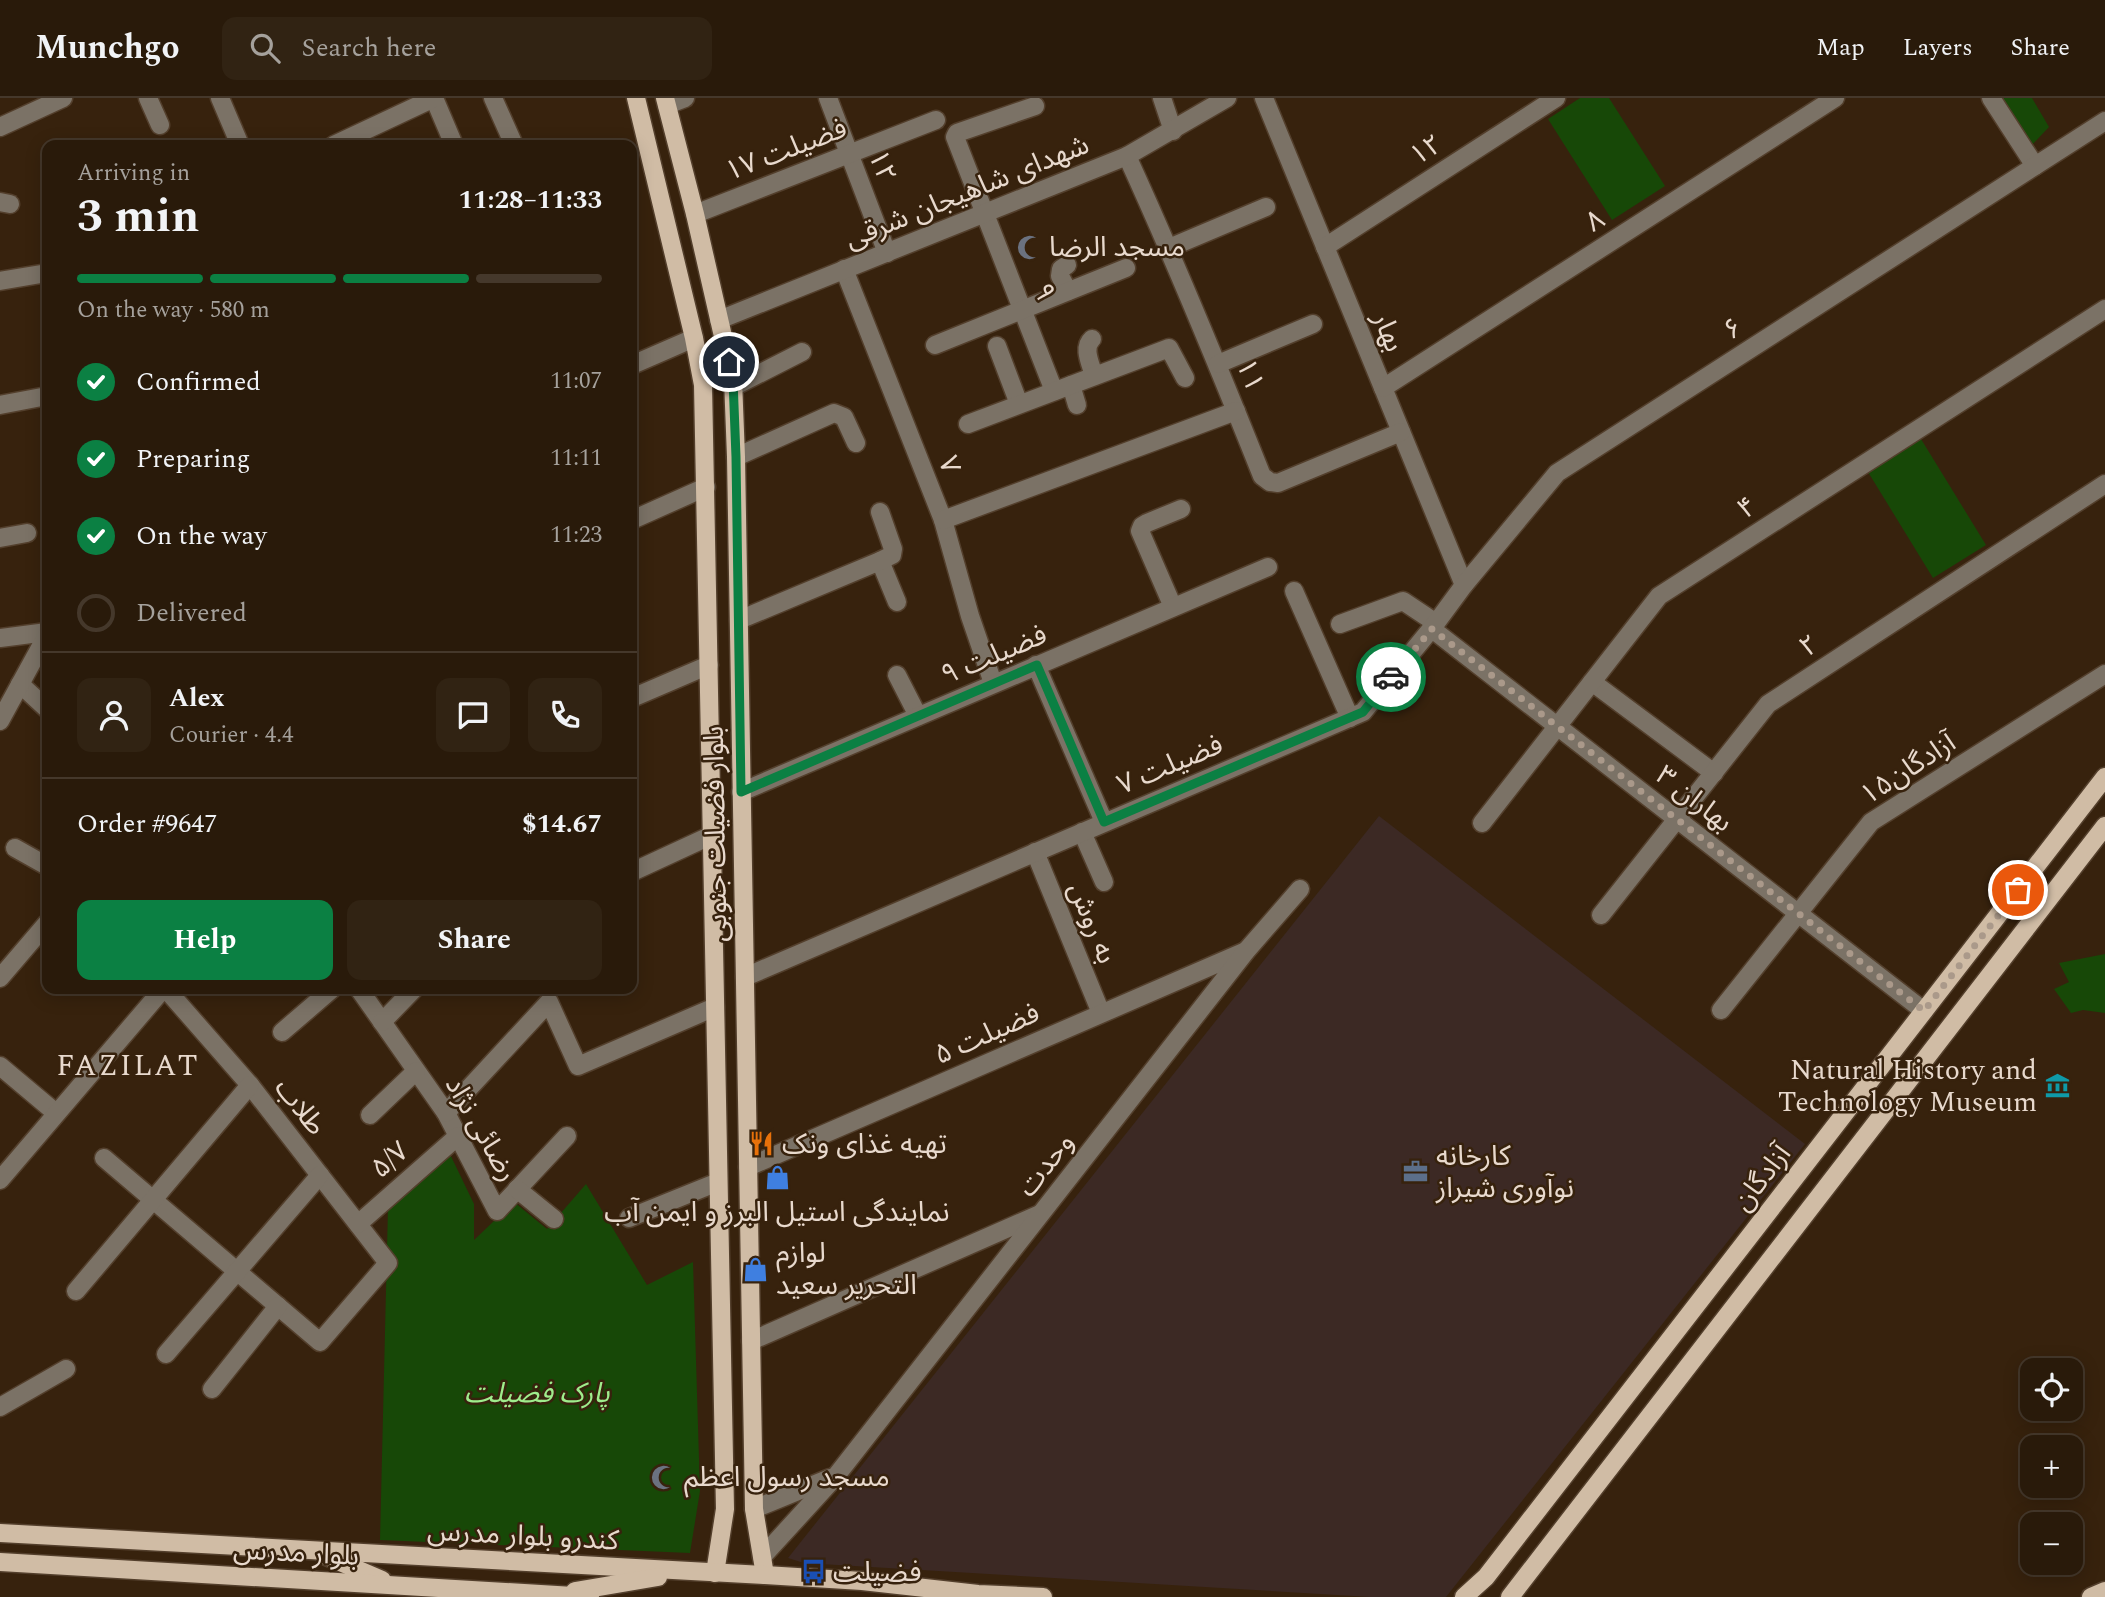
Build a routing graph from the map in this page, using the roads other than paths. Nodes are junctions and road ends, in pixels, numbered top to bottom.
1 (63, 98) edge
2 (148, 98) edge
3 (220, 98) edge
4 (434, 98) edge
5 (493, 98) edge
6 (636, 98) edge
7 (685, 98) edge
8 (828, 98) edge
9 (1162, 98) edge
10 (1227, 98) edge
11 (1264, 98) edge
12 (1556, 98) edge
13 (1835, 98) edge
14 (1991, 98) edge
15 (666, 102) edge
16 (1035, 106) dead end
17 (936, 120) dead end
18 (2105, 121) edge
19 (160, 125) dead end
20 (0, 127) edge
21 (1172, 131) junction
22 (238, 140) edge
23 (345, 140) edge
24 (452, 140) edge
25 (512, 140) edge
26 (849, 153) junction
27 (1127, 156) junction
28 (2035, 166) junction
29 (1266, 207) dead end
30 (984, 213) junction
31 (695, 214) junction
32 (1325, 247) junction
33 (1169, 248) junction
34 (887, 253) junction
35 (1067, 265) dead end
36 (1126, 268) dead end
37 (844, 269) junction
38 (42, 273) edge
39 (0, 281) edge
40 (1068, 291) junction
41 (2105, 309) edge
42 (1024, 310) junction
43 (719, 320) junction
44 (1313, 324) dead end
45 (694, 338) junction
46 (1092, 339) dead end
47 (935, 345) dead end
48 (997, 346) dead end
49 (802, 352) dead end
50 (637, 363) edge
51 (1218, 365) junction
52 (1094, 376) junction
53 (1185, 378) dead end
54 (733, 387) junction
55 (1062, 388) junction
56 (1383, 388) junction
57 (42, 397) edge
58 (1019, 404) junction
59 (0, 405) edge
60 (1077, 405) dead end
61 (1236, 411) junction
62 (968, 424) dead end
63 (1401, 432) junction
64 (856, 443) dead end
65 (736, 457) junction
66 (2105, 484) edge
67 (706, 487) junction
68 (1181, 509) dead end
69 (880, 512) dead end
70 (637, 518) edge
71 (943, 520) junction
72 (27, 533) dead end
73 (0, 538) edge
74 (880, 561) junction
75 (1268, 567) dead end
76 (1464, 585) junction
77 (1294, 591) dead end
78 (897, 602) dead end
79 (1173, 607) junction
80 (738, 620) junction
81 (1340, 624) dead end
82 (1434, 626) junction
83 (42, 634) edge
84 (0, 638) edge
85 (42, 643) edge
86 (709, 665) junction
87 (1037, 665) junction
88 (2105, 674) edge
89 (897, 675) dead end
90 (1592, 682) junction
91 (993, 683) junction
92 (20, 684) junction
93 (637, 696) edge
94 (42, 704) edge
95 (918, 716) junction
96 (1350, 718) junction
97 (0, 721) edge
98 (1557, 726) junction
99 (1714, 773) junction
100 (2104, 780) edge
101 (741, 792) junction
102 (1677, 819) junction
103 (1104, 822) junction
104 (1482, 822) dead end
105 (2105, 826) edge
106 (1082, 832) junction
107 (712, 835) junction
108 (15, 848) dead end
109 (1035, 852) junction
110 (42, 863) edge
111 (637, 870) edge
112 (1104, 882) dead end
113 (1300, 888) dead end
114 (1798, 913) junction
115 (1601, 915) dead end
116 (42, 929) edge
117 (1247, 950) junction
118 (745, 977) junction
119 (0, 978) edge
120 (160, 994) edge
121 (168, 994) edge
122 (326, 994) edge
123 (363, 994) edge
124 (409, 994) edge
125 (715, 1007) junction
126 (1721, 1010) dead end
127 (1924, 1011) junction
128 (1101, 1013) junction
129 (383, 1022) junction
130 (282, 1032) dead end
131 (0, 1066) edge
132 (416, 1071) junction
133 (250, 1085) junction
134 (56, 1113) junction
135 (446, 1113) junction
136 (370, 1115) dead end
137 (458, 1136) junction
138 (567, 1136) dead end
139 (104, 1158) dead end
140 (748, 1167) junction
141 (320, 1175) junction
142 (0, 1180) edge
143 (718, 1182) junction
144 (517, 1189) junction
145 (153, 1200) junction
146 (1041, 1213) junction
147 (629, 1218) dead end
148 (554, 1219) dead end
149 (358, 1224) junction
150 (237, 1272) junction
151 (719, 1274) junction
152 (750, 1275) junction
153 (76, 1291) dead end
154 (278, 1306) junction
155 (751, 1341) junction
156 (166, 1354) dead end
157 (66, 1369) dead end
158 (212, 1389) dead end
159 (0, 1407) edge
160 (836, 1476) junction
161 (725, 1509) junction
162 (754, 1509) junction
163 (0, 1533) edge
164 (313, 1550) junction
165 (0, 1562) edge
166 (763, 1566) junction
167 (689, 1572) junction
168 (715, 1573) junction
169 (1486, 1577) junction
170 (395, 1586) junction
171 (2105, 1591) edge
172 (551, 1595) junction
173 (981, 1595) edge
174 (1511, 1596) edge
175 (590, 1597) edge
176 (1043, 1597) edge
177 (1464, 1597) edge
178 (2091, 1597) edge

1 - 20 street
2 - 19 street
3 - 22 street
4 - 23 street
4 - 24 street
5 - 25 street
6 - 45 main road, بلوار فضیلت جنوبی
7 - 15 street
8 - 26 street, ۱۲
9 - 21 street
10 - 21 street, شهدای شاهیجان شرقی
11 - 32 street, بهار
12 - 32 street, ۱۲
13 - 56 street, ۸
14 - 28 street
15 - 31 main road, بلوار فضیلت جنوبی
16 - 30 street, ۹
17 - 26 street, فضیلت ۱۷
18 - 28 street, ۶
21 - 27 street, شهدای شاهیجان شرقی
26 - 31 street, فضیلت ۱۷
26 - 34 street, ۱۲
27 - 30 street, شهدای شاهیجان شرقی
27 - 33 street, ۱۱
28 - 76 street, ۶
29 - 33 street
30 - 34 street, شهدای شاهیجان شرقی
30 - 42 street, ۹
31 - 43 main road, بلوار فضیلت جنوبی
32 - 56 street, بهار
33 - 51 street, ۱۱
34 - 37 street, شهدای شاهیجان شرقی
35 - 40 street
36 - 40 street
37 - 43 street, شهدای شاهیجان شرقی
37 - 71 street, ۷
38 - 39 street
40 - 42 street
41 - 90 street, ۴
42 - 47 street
42 - 55 street, ۹
43 - 54 main road, بلوار فضیلت جنوبی
44 - 51 street
45 - 50 street
45 - 67 main road, بلوار فضیلت جنوبی
46 - 52 street
48 - 58 street
49 - 54 street
51 - 61 street, ۱۱
52 - 53 street
52 - 55 street
54 - 65 main road, بلوار فضیلت جنوبی
55 - 58 street
55 - 60 street, ۹
56 - 63 street, بهار
57 - 59 street
58 - 62 street
61 - 63 street, ۱۱
61 - 71 street
63 - 76 street, بهار
64 - 65 street
65 - 80 main road, بلوار فضیلت جنوبی
66 - 99 street, ۲
67 - 70 street
67 - 86 main road, بلوار فضیلت جنوبی
68 - 79 street
69 - 74 street
71 - 91 street, ۷
72 - 73 street
74 - 78 street
74 - 80 street
75 - 79 street, فضیلت ۹
76 - 82 street, ۶
77 - 96 street
79 - 87 street, فضیلت ۹
80 - 101 main road, بلوار فضیلت جنوبی
81 - 82 street, بهاران ۳
82 - 96 street, فضیلت ۷
82 - 98 street, بهاران ۳
83 - 84 street
85 - 92 street
86 - 93 street
86 - 107 main road, بلوار فضیلت جنوبی
87 - 91 street, فضیلت ۹
87 - 103 street
88 - 114 street, آزادگان۱۵
89 - 95 street
90 - 98 street, ۴
90 - 99 street
91 - 95 street, فضیلت ۹
92 - 94 street
92 - 97 street
95 - 101 street, فضیلت ۹
96 - 103 street, فضیلت ۷
98 - 102 street, بهاران ۳
98 - 104 street, ۴
99 - 102 street, ۲
100 - 127 main road, آزادگان
101 - 118 main road, بلوار فضیلت جنوبی
102 - 114 street, بهاران ۳
102 - 115 street, ۲
103 - 106 street, فضیلت ۷
105 - 174 main road, آزادگان
106 - 109 street, فضیلت ۷
106 - 112 street
107 - 111 street
107 - 125 main road, بلوار فضیلت جنوبی
108 - 110 street
109 - 118 street, فضیلت ۷
109 - 128 street, به روش
113 - 117 street, وحدت
114 - 126 street, آزادگان۱۵
114 - 127 street, بهاران ۳
116 - 119 street
117 - 128 street, فضیلت ۵
117 - 146 street, وحدت
118 - 140 main road, بلوار فضیلت جنوبی
120 - 134 street, طلاب
121 - 133 street, طلاب
122 - 130 street
123 - 129 street, رضائی نژاد
124 - 129 street
125 - 135 street
125 - 143 main road, بلوار فضیلت جنوبی
127 - 169 main road, آزادگان
128 - 140 street, فضیلت ۵
129 - 132 street, رضائی نژاد
131 - 134 street
132 - 135 street, رضائی نژاد
132 - 136 street
133 - 141 street, طلاب
133 - 145 street
134 - 142 street, طلاب
135 - 137 street, رضائی نژاد
137 - 144 street, رضائی نژاد
137 - 149 street, ۵/۷
138 - 144 street, رضائی نژاد
139 - 145 street
140 - 152 main road, بلوار فضیلت جنوبی
141 - 149 street, طلاب
141 - 150 street
143 - 147 street
143 - 151 main road, بلوار فضیلت جنوبی
144 - 148 street
145 - 150 street
145 - 153 street
146 - 155 street
146 - 160 street, وحدت
149 - 154 street, طلاب
150 - 154 street
150 - 156 street
151 - 152 main road
151 - 161 main road, بلوار فضیلت جنوبی
152 - 155 main road, بلوار فضیلت جنوبی
154 - 158 street
155 - 162 main road, بلوار فضیلت جنوبی
157 - 159 street
160 - 162 street
160 - 166 street, وحدت
161 - 162 main road
161 - 168 main road, بلوار فضیلت جنوبی
162 - 166 main road, بلوار فضیلت جنوبی
163 - 164 main road, کندرو بلوار مدرس
164 - 167 main road, کندرو بلوار مدرس
164 - 170 main road
165 - 170 main road, بلوار مدرس
166 - 168 main road, کندرو بلوار مدرس
166 - 173 main road, کندرو بلوار مدرس
167 - 168 main road, کندرو بلوار مدرس
167 - 172 main road
169 - 174 main road
169 - 177 main road, آزادگان
170 - 172 main road, بلوار مدرس
171 - 178 main road
172 - 175 main road, بلوار مدرس
173 - 176 main road, کندرو بلوار مدرس

